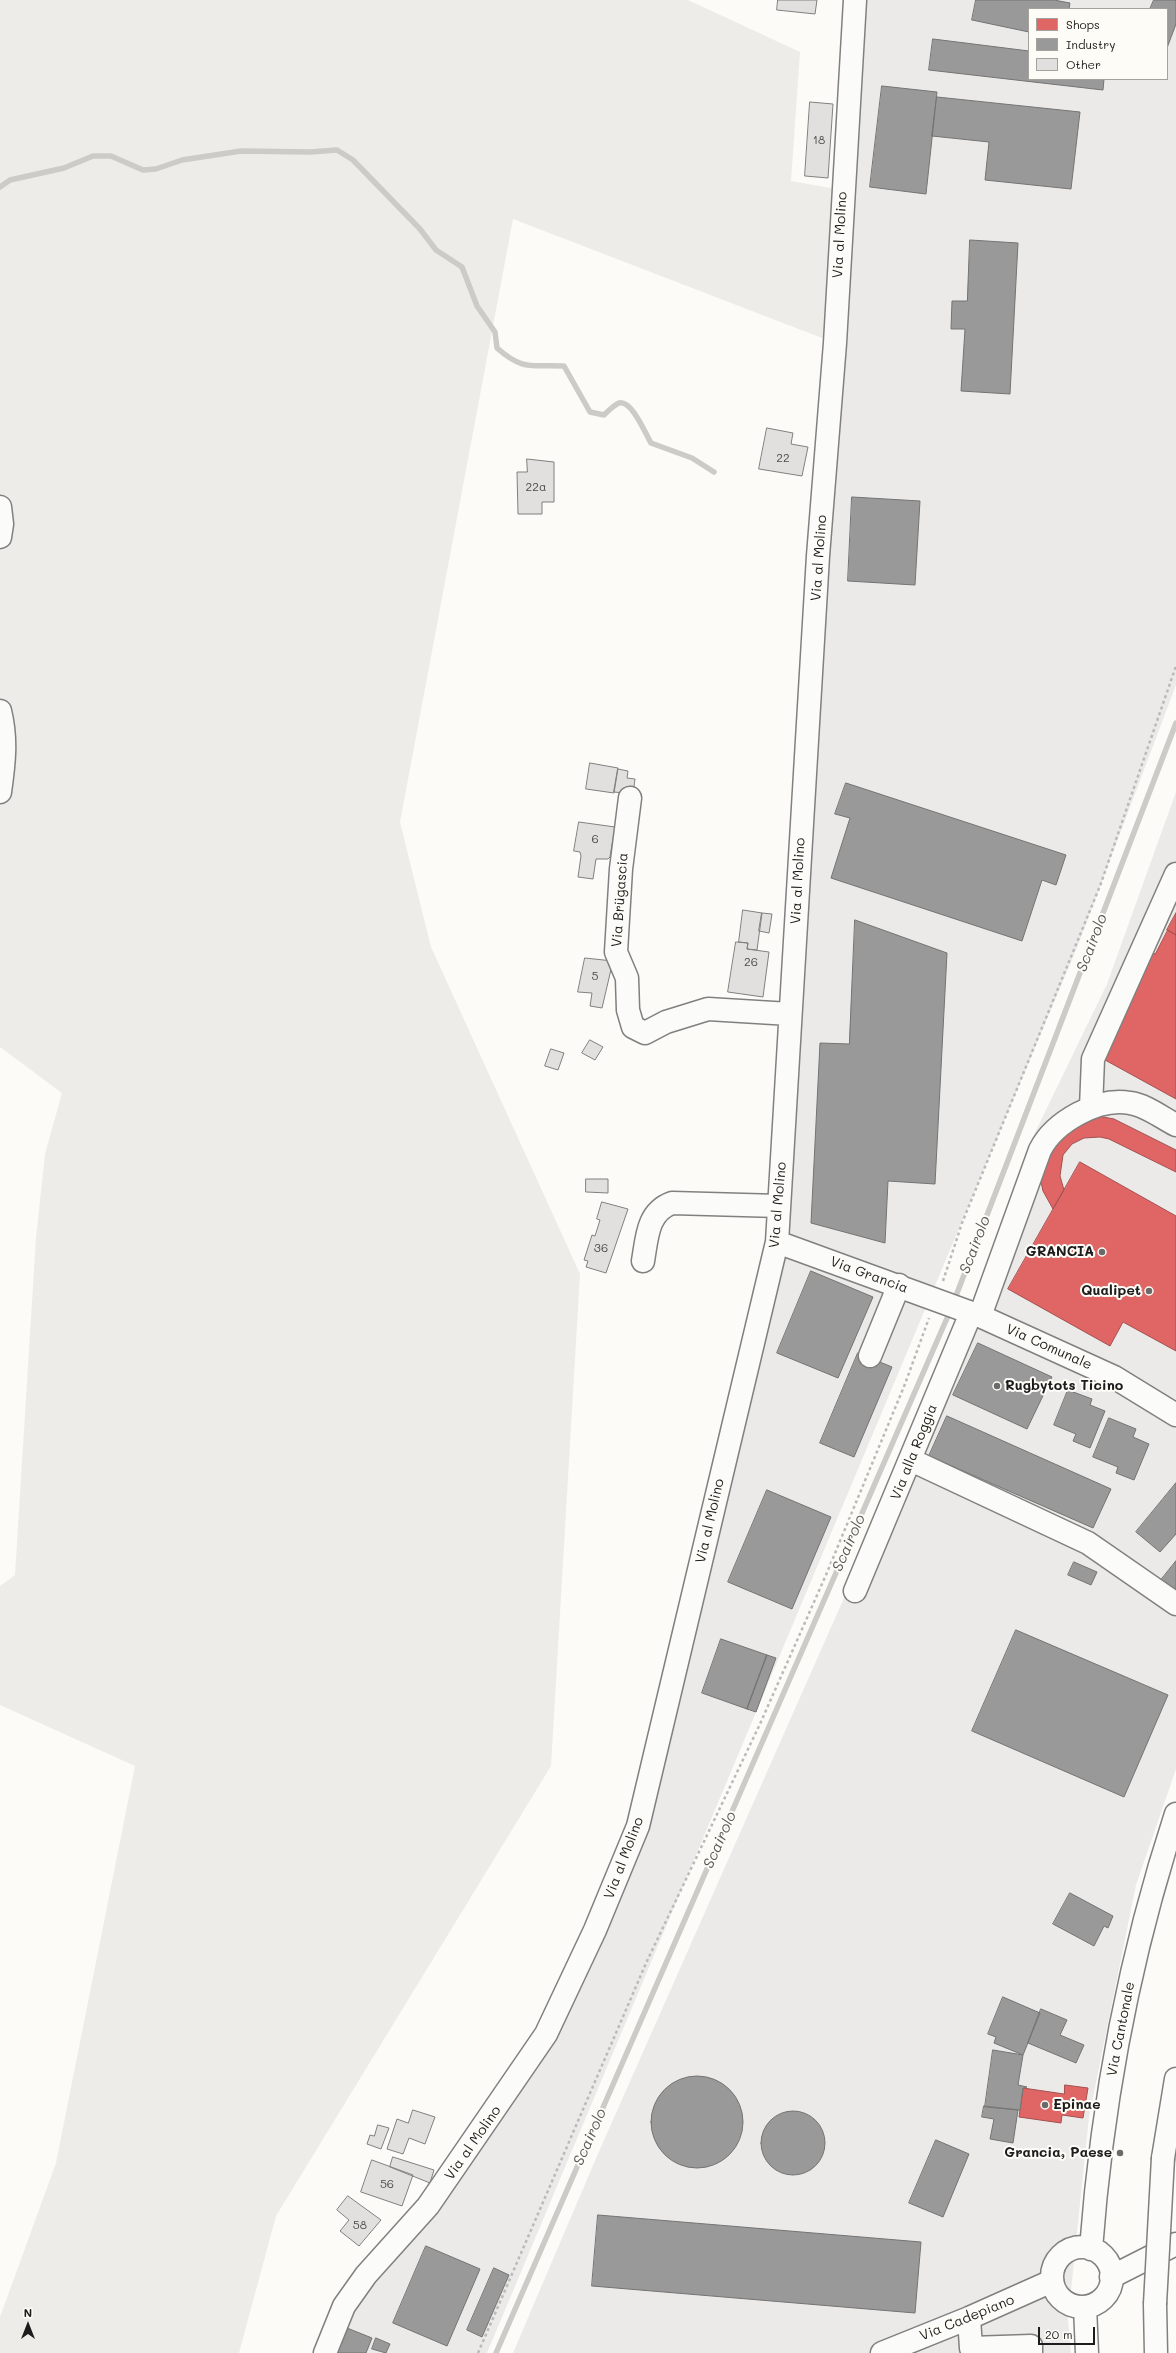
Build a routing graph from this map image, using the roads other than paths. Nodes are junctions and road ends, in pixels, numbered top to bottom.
1 (855, 0) edge
2 (0, 507) edge
3 (0, 537) edge
4 (0, 711) edge
5 (0, 792) edge
6 (630, 798) dead end
7 (1176, 874) edge
8 (790, 1014) junction
9 (1091, 1108) junction
10 (1176, 1126) edge
11 (779, 1206) junction
12 (777, 1242) junction
13 (643, 1261) dead end
14 (899, 1286) junction
15 (971, 1312) junction
16 (870, 1356) dead end
17 (1176, 1415) edge
18 (911, 1460) junction
19 (855, 1591) dead end
20 (1176, 1604) edge
21 (1176, 1814) edge
22 (1176, 2079) edge
23 (1176, 2244) edge
24 (1090, 2248) junction
25 (1112, 2277) junction
26 (1052, 2281) junction
27 (1085, 2307) junction
28 (969, 2318) junction
29 (971, 2351) edge
30 (325, 2353) edge
31 (882, 2353) edge
32 (1031, 2353) edge
33 (1087, 2353) edge
34 (1156, 2353) edge

1 - 8 main road, Via al Molino
2 - 3 main road
4 - 5 main road
6 - 8 main road, Via Brügascia
7 - 9 main road
8 - 11 main road, Via al Molino
9 - 10 main road, Via alla Roggia
9 - 15 main road, Via alla Roggia
11 - 12 main road, Via al Molino
11 - 13 main road
12 - 14 main road, Via Grancia
12 - 30 main road, Via al Molino
14 - 15 main road, Via Grancia
14 - 16 main road
15 - 17 main road, Via Comunale
15 - 18 main road, Via alla Roggia
18 - 19 main road, Via alla Roggia
18 - 20 main road
21 - 24 main road, Via Cantonale
22 - 34 main road, bridge
23 - 25 main road
24 - 25 main road
24 - 26 main road
25 - 27 main road
26 - 27 main road
26 - 28 main road, Via Cadepiano
27 - 33 main road
28 - 29 main road
28 - 31 main road, Via Cadepiano
29 - 32 main road

